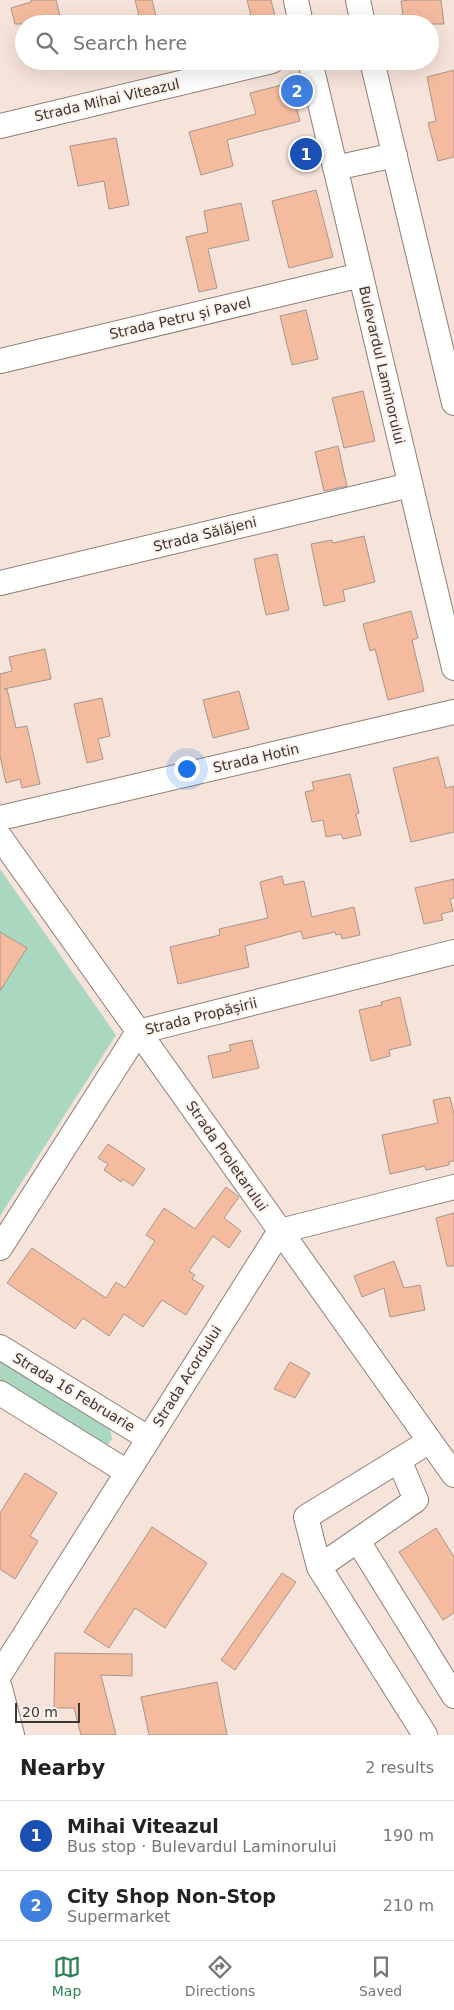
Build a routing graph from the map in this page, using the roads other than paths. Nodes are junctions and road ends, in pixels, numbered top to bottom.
1 (296, 0) edge
2 (358, 0) edge
3 (299, 15) edge
4 (362, 15) edge
5 (234, 70) edge
6 (312, 70) edge
7 (374, 70) edge
8 (0, 126) edge
9 (395, 155) junction
10 (335, 168) junction
11 (361, 275) junction
12 (0, 361) edge
13 (454, 403) edge
14 (410, 484) junction
15 (0, 583) edge
16 (454, 668) edge
17 (454, 712) edge
18 (0, 818) edge
19 (0, 837) edge
20 (454, 952) edge
21 (138, 1032) junction
22 (454, 1187) edge
23 (280, 1231) junction
24 (0, 1248) edge
25 (0, 1346) edge
26 (0, 1393) edge
27 (148, 1438) junction
28 (430, 1441) junction
29 (399, 1460) junction
30 (127, 1472) junction
31 (454, 1475) edge
32 (358, 1540) junction
33 (319, 1567) junction
34 (0, 1674) edge
35 (0, 1688) edge
36 (454, 1696) edge
37 (12, 1735) edge
38 (425, 1735) edge

1 - 3 street
2 - 4 street
5 - 8 street, Strada Mihai Viteazul
6 - 10 street, Bulevardul Laminorului
7 - 9 street
9 - 10 street
9 - 13 street
10 - 11 street, Bulevardul Laminorului
11 - 12 street, Strada Petru și Pavel
11 - 14 street, Bulevardul Laminorului
14 - 15 street, Strada Sălăjeni
14 - 16 street, Bulevardul Laminorului
17 - 18 street, Strada Hotin
19 - 21 street, Strada Proletarului
20 - 21 street, Strada Propășirii
21 - 23 street, Strada Proletarului
21 - 24 street, Strada Propășirii
22 - 23 street
23 - 27 street, Strada Acordului
23 - 28 street, Strada Proletarului
25 - 27 street, Strada 16 Februarie
26 - 30 street
27 - 30 street, Strada Acordului
28 - 29 street
28 - 31 street, Strada Proletarului
29 - 32 street
29 - 33 street
30 - 34 street, Strada Acordului
32 - 33 street
32 - 36 street
33 - 38 street
35 - 37 street

